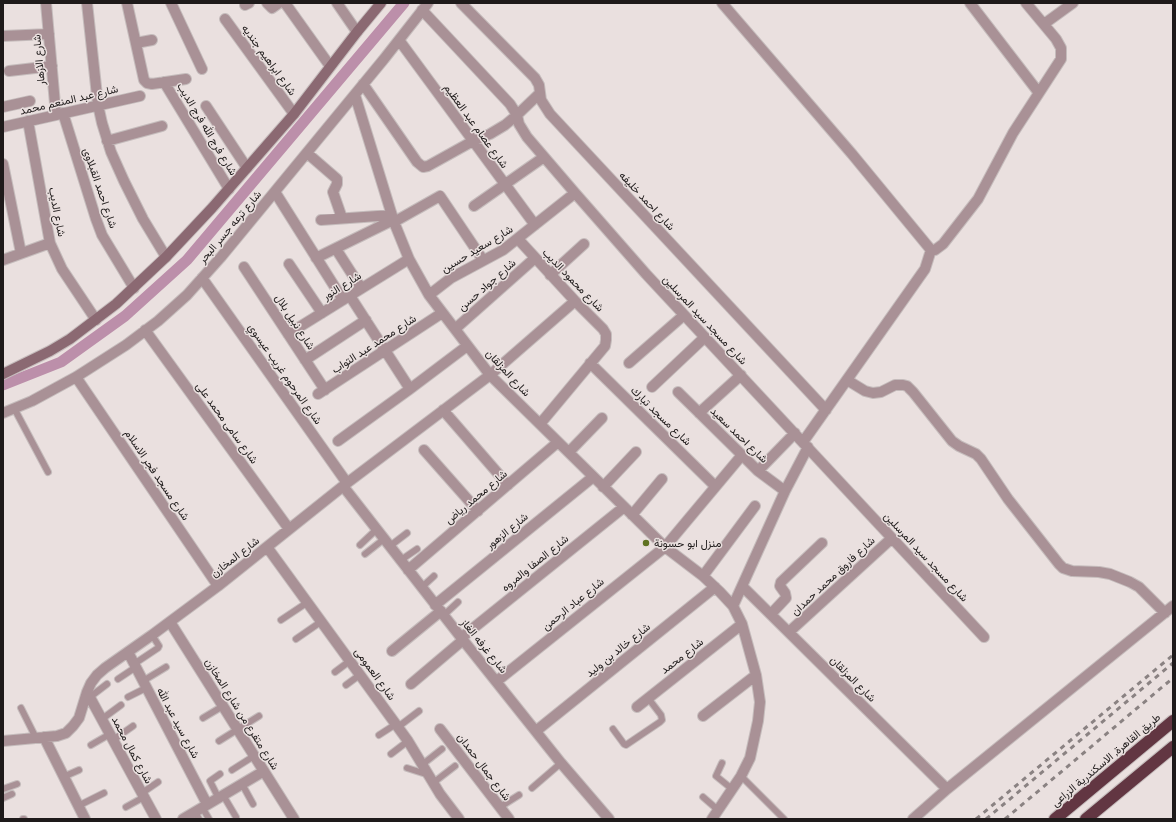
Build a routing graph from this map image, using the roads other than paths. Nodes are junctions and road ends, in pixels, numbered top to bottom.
1 (46, 3) edge
2 (87, 3) edge
3 (128, 3) edge
4 (171, 3) edge
5 (267, 3) edge
6 (279, 3) edge
7 (285, 3) edge
8 (337, 3) edge
9 (380, 3) edge
10 (462, 3) edge
11 (722, 3) edge
12 (970, 3) edge
13 (1026, 3) edge
14 (1073, 3) edge
15 (425, 7) edge
16 (225, 19) dead end
17 (1044, 24) junction
18 (357, 32) junction
19 (49, 34) junction
20 (3, 36) edge
21 (152, 40) dead end
22 (399, 40) junction
23 (136, 43) junction
24 (52, 66) junction
25 (330, 66) junction
26 (202, 69) dead end
27 (9, 71) dead end
28 (186, 79) dead end
29 (164, 82) junction
30 (363, 84) junction
31 (1039, 92) junction
32 (540, 93) junction
33 (355, 95) junction
34 (140, 96) dead end
35 (30, 102) dead end
36 (98, 105) junction
37 (206, 106) dead end
38 (3, 107) edge
39 (60, 114) junction
40 (294, 114) junction
41 (517, 115) junction
42 (28, 121) junction
43 (162, 126) dead end
44 (3, 127) edge
45 (107, 141) junction
46 (472, 141) junction
47 (306, 153) junction
48 (544, 157) junction
49 (3, 164) edge
50 (247, 168) junction
51 (505, 185) junction
52 (229, 188) junction
53 (274, 192) junction
54 (575, 193) junction
55 (474, 206) dead end
56 (342, 218) junction
57 (393, 219) junction
58 (321, 220) dead end
59 (535, 225) junction
60 (518, 239) junction
61 (50, 242) junction
62 (584, 244) dead end
63 (336, 248) junction
64 (931, 250) junction
65 (21, 253) junction
66 (166, 257) junction
67 (316, 258) junction
68 (535, 258) junction
69 (409, 259) junction
70 (3, 260) edge
71 (483, 260) junction
72 (289, 264) dead end
73 (244, 267) dead end
74 (550, 275) junction
75 (202, 278) junction
76 (134, 288) junction
77 (361, 288) junction
78 (429, 295) junction
79 (346, 298) junction
80 (575, 301) junction
81 (322, 313) junction
82 (442, 313) junction
83 (684, 315) junction
84 (96, 320) junction
85 (366, 320) junction
86 (455, 329) junction
87 (145, 330) junction
88 (288, 334) junction
89 (705, 337) junction
90 (467, 346) junction
91 (385, 350) junction
92 (305, 360) junction
93 (590, 363) junction
94 (628, 363) dead end
95 (3, 374) edge
96 (490, 374) junction
97 (741, 376) junction
98 (76, 377) junction
99 (847, 380) junction
100 (652, 388) dead end
101 (410, 389) junction
102 (322, 392) joint
103 (678, 392) dead end
104 (14, 408) junction
105 (443, 410) junction
106 (826, 410) junction
107 (3, 413) edge
108 (699, 413) junction
109 (602, 418) dead end
110 (540, 424) junction
111 (795, 433) junction
112 (338, 441) dead end
113 (558, 442) junction
114 (806, 444) junction
115 (424, 450) dead end
116 (569, 452) junction
117 (636, 452) dead end
118 (742, 455) junction
119 (758, 471) junction
120 (48, 472) dead end
121 (593, 477) junction
122 (662, 479) dead end
123 (345, 485) junction
124 (508, 485) junction
125 (715, 486) junction
126 (603, 487) junction
127 (785, 491) junction
128 (755, 506) dead end
129 (624, 507) junction
130 (478, 510) junction
131 (632, 515) junction
132 (290, 529) junction
133 (377, 530) junction
134 (407, 533) dead end
135 (892, 538) junction
136 (387, 543) junction
137 (822, 543) dead end
138 (360, 545) dead end
139 (267, 547) junction
140 (665, 547) junction
141 (417, 549) dead end
142 (366, 554) dead end
143 (401, 560) junction
144 (408, 570) junction
145 (434, 576) dead end
146 (703, 576) junction
147 (218, 586) junction
148 (742, 586) junction
149 (422, 587) junction
150 (715, 588) junction
151 (308, 602) junction
152 (458, 602) dead end
153 (733, 606) junction
154 (1173, 606) edge
155 (440, 610) junction
156 (1165, 613) junction
157 (771, 614) junction
158 (281, 620) dead end
159 (322, 621) junction
160 (170, 622) junction
161 (742, 624) junction
162 (789, 632) junction
163 (152, 635) junction
164 (984, 637) dead end
165 (296, 639) dead end
166 (462, 639) junction
167 (392, 651) dead end
168 (128, 652) junction
169 (351, 660) junction
170 (135, 666) junction
171 (166, 667) dead end
172 (335, 672) dead end
173 (361, 674) junction
174 (756, 675) junction
175 (118, 679) dead end
176 (497, 681) junction
177 (107, 684) dead end
178 (144, 684) junction
179 (411, 684) dead end
180 (346, 685) dead end
181 (88, 694) junction
182 (128, 697) dead end
183 (648, 698) junction
184 (121, 705) dead end
185 (223, 706) junction
186 (637, 707) dead end
187 (21, 708) dead end
188 (419, 711) dead end
189 (259, 716) dead end
190 (703, 716) dead end
191 (203, 718) dead end
192 (102, 720) junction
193 (1173, 720) edge
194 (397, 725) junction
195 (133, 726) dead end
196 (238, 729) junction
197 (440, 729) dead end
198 (613, 729) dead end
199 (536, 731) junction
200 (379, 736) dead end
201 (112, 737) junction
202 (40, 738) junction
203 (3, 741) edge
204 (219, 741) dead end
205 (408, 741) junction
206 (91, 745) dead end
207 (1173, 747) edge
208 (442, 749) dead end
209 (391, 754) dead end
210 (254, 756) junction
211 (561, 763) junction
212 (722, 763) dead end
213 (423, 764) junction
214 (455, 766) dead end
215 (407, 768) dead end
216 (79, 770) dead end
217 (232, 770) dead end
218 (264, 771) junction
219 (220, 774) dead end
220 (741, 776) junction
221 (64, 777) junction
222 (431, 779) junction
223 (158, 782) dead end
224 (17, 784) dead end
225 (242, 784) junction
226 (532, 788) dead end
227 (3, 789) edge
228 (732, 789) junction
229 (947, 789) junction
230 (104, 793) dead end
231 (12, 794) dead end
232 (143, 795) junction
233 (519, 795) dead end
234 (220, 796) junction
235 (703, 797) dead end
236 (3, 798) edge
237 (253, 804) dead end
238 (78, 806) junction
239 (126, 807) dead end
240 (500, 807) junction
241 (201, 810) edge
242 (715, 815) edge
243 (236, 817) dead end
244 (607, 818) edge
245 (85, 819) edge
246 (156, 819) edge
247 (182, 819) edge
248 (209, 819) edge
249 (294, 819) edge
250 (459, 819) edge
251 (509, 819) edge
252 (784, 819) edge
253 (913, 819) edge
254 (1055, 819) edge
255 (1086, 819) edge

1 - 19 street, شارع الازهار
2 - 36 street
3 - 23 street
4 - 26 street
5 - 6 street
7 - 25 street
8 - 18 street
9 - 18 street
10 - 32 street, شارع احمد خليفه
11 - 64 street
12 - 31 street
13 - 17 street
14 - 17 street
15 - 22 street, شارع ترعه جسر البحر
15 - 41 street, شارع مسجد سيد المرسلين
16 - 40 street, شارع ابراهيم جنديه
17 - 31 street
18 - 25 street
19 - 20 street
19 - 24 street, شارع الازهار
21 - 23 street
22 - 30 street, شارع ترعه جسر البحر
22 - 46 street, شارع عصام عبد العظيم
23 - 29 street
24 - 27 street
24 - 39 street, شارع الازهار
25 - 40 street
28 - 29 street
29 - 52 street, شارع فرج الله فرج الديب
30 - 33 street, شارع ترعه جسر البحر
30 - 46 street
31 - 64 street
32 - 41 street
32 - 106 street, شارع احمد خليفه
33 - 47 street, شارع ترعه جسر البحر
33 - 57 street, شارع المزلقان
34 - 36 street, شارع عبد المنعم محمد
35 - 38 street
36 - 39 street, شارع عبد المنعم محمد
36 - 45 street
37 - 50 street
39 - 42 street, شارع عبد المنعم محمد
39 - 76 street, شارع احمد القبلاوى
40 - 50 street
41 - 46 street
41 - 48 street, شارع مسجد سيد المرسلين
42 - 44 street, شارع عبد المنعم محمد
42 - 61 street, شارع الديب
43 - 45 street
45 - 66 street
46 - 51 street, شارع عصام عبد العظيم
47 - 53 street, شارع ترعه جسر البحر
47 - 56 street
48 - 51 street
48 - 54 street, شارع مسجد سيد المرسلين
49 - 65 street
50 - 52 street
51 - 55 street
51 - 59 street, شارع عصام عبد العظيم
52 - 66 street
53 - 67 street
53 - 75 street, شارع ترعه جسر البحر
54 - 59 street, شارع سعيد حسين
54 - 83 street, شارع مسجد سيد المرسلين
56 - 57 street
56 - 58 street
57 - 63 street
57 - 69 street, شارع المزلقان
57 - 71 street
59 - 60 street, شارع سعيد حسين
60 - 68 street, شارع محمود الديب
60 - 71 street, شارع سعيد حسين
61 - 65 street
61 - 84 street, شارع الديب
62 - 74 street
63 - 67 street
63 - 77 street
64 - 99 street
65 - 70 street
66 - 76 street
67 - 79 street
68 - 74 street, شارع محمود الديب
68 - 86 street, شارع جواد حسن
69 - 77 street, شارع النور
69 - 78 street, شارع المزلقان
71 - 78 street, شارع سعيد حسين
72 - 81 street
73 - 88 street, شارع نبيل بلال
74 - 80 street, شارع محمود الديب
75 - 87 street, شارع ترعه جسر البحر
75 - 123 street, شارع المرحوم غريب عيسوي
76 - 84 street
77 - 79 street, شارع النور
78 - 82 street, شارع المزلقان
79 - 81 street, شارع النور
79 - 85 street
80 - 93 street, شارع محمود الديب
80 - 96 street, شارع المخازن
81 - 88 street, شارع النور
82 - 86 street, شارع المزلقان
82 - 91 street, شارع محمد عبد التواب
83 - 89 street, شارع مسجد سيد المرسلين
83 - 94 street
84 - 95 street
85 - 91 street
85 - 92 street
86 - 90 street, شارع المزلقان
87 - 98 street, شارع ترعه جسر البحر
87 - 132 street, شارع سامى محمد على
88 - 92 street, شارع نبيل بلال
89 - 97 street, شارع مسجد سيد المرسلين
89 - 100 street
90 - 96 street, شارع المزلقان
90 - 101 street
91 - 101 street
91 - 102 street, شارع محمد عبد التواب
92 - 102 street, شارع نبيل بلال
93 - 110 street
93 - 125 street, شارع مسجد تبارك
96 - 105 street, شارع المخازن
96 - 110 street, شارع المزلقان
97 - 108 street
97 - 111 street, شارع مسجد سيد المرسلين
98 - 104 street, شارع ترعه جسر البحر
98 - 147 street, شارع مسجد فجر الاسلام
99 - 106 street
99 - 156 street
101 - 112 street
103 - 108 street, شارع احمد سعيد
104 - 107 street, شارع ترعه جسر البحر
104 - 120 lane
105 - 123 street, شارع المخازن
105 - 124 street
106 - 114 street
108 - 118 street, شارع احمد سعيد
109 - 116 street
110 - 113 street, شارع المزلقان
111 - 114 street, شارع مسجد سيد المرسلين
111 - 119 street
113 - 116 street, شارع المزلقان
113 - 124 street, شارع محمد رياض
114 - 127 street
114 - 135 street, شارع مسجد سيد المرسلين
115 - 130 street
116 - 121 street, شارع المزلقان
117 - 126 street
118 - 119 street, شارع احمد سعيد
118 - 125 street, شارع عباد الرحمن
119 - 127 street, شارع احمد سعيد
121 - 126 street, شارع المزلقان
121 - 155 street, شارع الزهور
122 - 131 street
123 - 132 street, شارع المخازن
123 - 133 street, شارع غرفه الغاز
124 - 130 street, شارع محمد رياض
125 - 140 street, شارع عباد الرحمن
126 - 129 street, شارع المزلقان
127 - 148 street
128 - 146 street
129 - 131 street, شارع المزلقان
129 - 166 street, شارع الصفا والمروه
130 - 144 street, شارع محمد رياض
131 - 140 street, شارع المزلقان
132 - 139 street, شارع المخازن
133 - 136 street, شارع غرفه الغاز
133 - 138 lane
134 - 136 lane
135 - 162 street, شارع فاروق محمد حمدان
135 - 164 street, شارع مسجد سيد المرسلين
136 - 142 lane
136 - 143 street, شارع غرفه الغاز
137 - 157 street
139 - 147 street, شارع المخازن
139 - 151 street, شارع العمومى
140 - 146 street, شارع المزلقان
140 - 176 street, شارع عباد الرحمن
141 - 143 lane
143 - 144 street, شارع غرفه الغاز
144 - 149 street, شارع غرفه الغاز
145 - 149 lane
146 - 150 street, شارع المزلقان
147 - 160 street, شارع المخازن
148 - 153 street
148 - 157 street, شارع المزلقان
149 - 155 street, شارع غرفه الغاز
150 - 153 street, شارع المزلقان
150 - 199 street, شارع خالد بن وليد
151 - 158 lane
151 - 159 street, شارع العمومى
152 - 155 lane
153 - 161 street, شارع المزلقان
154 - 156 street
155 - 166 street, شارع غرفه الغاز
155 - 167 street, شارع الزهور
156 - 229 street
157 - 162 street, شارع المزلقان
159 - 165 lane
159 - 169 street, شارع العمومى
160 - 163 street, شارع المخازن
160 - 185 street, شارع متفرع من شارع المخازن
161 - 174 street, شارع المزلقان
161 - 183 street, شارع محمد
162 - 229 street, شارع المزلقان
163 - 168 street, شارع المخازن
163 - 170 lane
166 - 176 street, شارع غرفه الغاز
166 - 179 street, شارع الصفا والمروه
168 - 170 street, شارع سيد عبد الله
168 - 181 street, شارع المخازن
169 - 172 lane
169 - 173 street, شارع العمومى
170 - 175 lane
170 - 178 street, شارع سيد عبد الله
171 - 178 lane
173 - 180 lane
173 - 194 street, شارع العمومى
174 - 190 street
174 - 220 street, شارع المزلقان
176 - 199 street, شارع غرفه الغاز
177 - 181 lane
178 - 182 lane
178 - 241 street, شارع سيد عبد الله
181 - 192 street, شارع كمال محمد
181 - 202 street, شارع المخازن
183 - 186 street, شارع محمد
183 - 198 lane
184 - 192 lane
185 - 191 lane
185 - 196 street, شارع متفرع من شارع المخازن
187 - 202 lane
188 - 194 lane
189 - 196 lane
192 - 201 street, شارع كمال محمد
193 - 254 highway, طريق القاهرة, الاسكندرية الزراعى
194 - 200 lane
194 - 205 street, شارع العمومى
195 - 201 lane
196 - 204 lane
196 - 210 street, شارع متفرع من شارع المخازن
197 - 240 street, شارع جمال حمدان
199 - 211 street, شارع غرفه الغاز
201 - 206 lane
201 - 232 street, شارع كمال محمد
202 - 203 street, شارع المخازن
202 - 221 street
205 - 209 lane
205 - 213 street, شارع العمومى
207 - 255 highway
208 - 213 lane
210 - 217 lane
210 - 218 street, شارع متفرع من شارع المخازن
211 - 226 lane
211 - 244 street, شارع غرفه الغاز
212 - 228 lane
213 - 222 street, شارع العمومى
214 - 222 lane
215 - 222 lane
216 - 221 lane
218 - 225 street
218 - 249 street, شارع متفرع من شارع المخازن
219 - 234 lane
220 - 228 street, شارع المزلقان
220 - 252 lane
221 - 238 street
222 - 250 street, شارع العمومى
223 - 232 lane
224 - 227 lane
225 - 234 street
225 - 237 lane
228 - 242 street, شارع المزلقان
229 - 253 street
230 - 238 lane
231 - 236 lane
232 - 239 lane
232 - 246 street, شارع كمال محمد
233 - 240 lane
234 - 241 street
234 - 243 lane
235 - 242 lane
238 - 245 street
240 - 251 street, شارع جمال حمدان
241 - 247 street
241 - 248 lane

